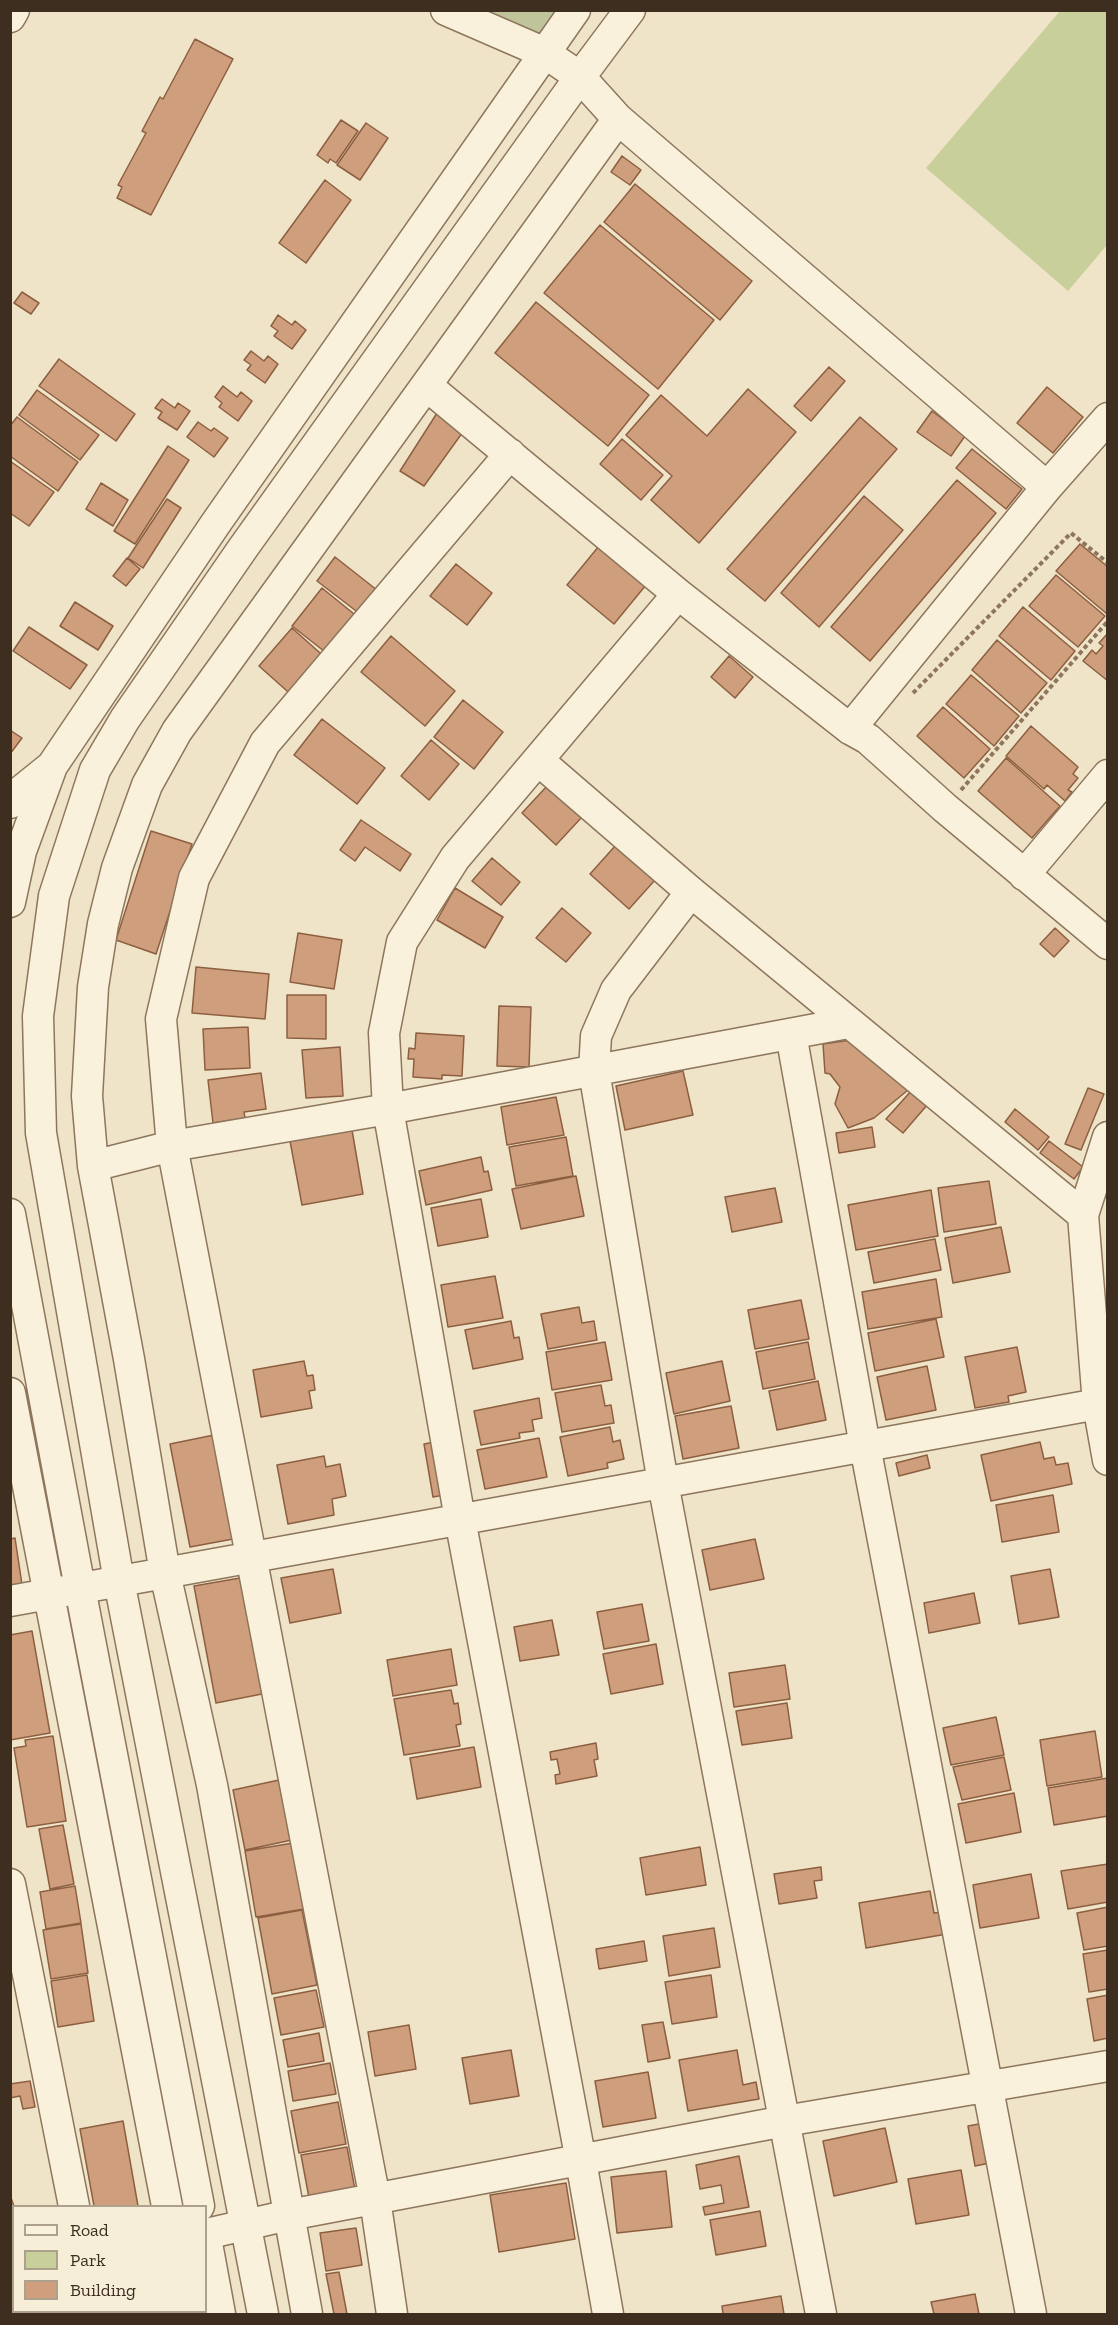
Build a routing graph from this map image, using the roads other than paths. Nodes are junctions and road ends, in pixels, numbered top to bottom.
1 (14, 10) edge
2 (446, 10) edge
3 (575, 10) edge
4 (630, 10) edge
5 (10, 17) edge
6 (545, 53) junction
7 (580, 77) junction
8 (618, 119) junction
9 (427, 386) junction
10 (1107, 418) edge
11 (510, 454) junction
12 (1047, 487) junction
13 (678, 594) junction
14 (850, 729) junction
15 (538, 760) junction
16 (52, 766) junction
17 (1107, 776) edge
18 (10, 803) edge
19 (1024, 875) junction
20 (691, 892) junction
21 (10, 902) edge
22 (1107, 944) edge
23 (848, 1023) junction
24 (791, 1034) junction
25 (594, 1071) junction
26 (388, 1109) junction
27 (1107, 1137) edge
28 (172, 1146) junction
29 (93, 1166) junction
30 (10, 1214) edge
31 (1083, 1215) junction
32 (10, 1393) edge
33 (1098, 1404) junction
34 (865, 1446) junction
35 (1107, 1460) edge
36 (663, 1483) junction
37 (460, 1519) junction
38 (251, 1557) junction
39 (165, 1572) junction
40 (119, 1581) junction
41 (80, 1588) junction
42 (48, 1594) junction
43 (10, 1601) edge
44 (10, 1884) edge
45 (1107, 2066) edge
46 (987, 2086) junction
47 (785, 2121) junction
48 (582, 2161) junction
49 (375, 2199) junction
50 (74, 2205) edge
51 (167, 2205) edge
52 (200, 2205) edge
53 (289, 2215) junction
54 (246, 2224) junction
55 (207, 2236) edge
56 (207, 2242) edge
57 (220, 2314) edge
58 (263, 2314) edge
59 (307, 2314) edge
60 (392, 2314) edge
61 (608, 2314) edge
62 (821, 2314) edge
63 (1031, 2314) edge

1 - 5 street
2 - 6 street
3 - 6 street
4 - 7 street
6 - 7 street
6 - 16 street
7 - 8 street
7 - 40 street
8 - 9 street
8 - 12 street
9 - 11 street
9 - 29 street
10 - 12 street
11 - 13 street
11 - 28 street
12 - 14 street
13 - 14 street
13 - 15 street
14 - 19 street
15 - 20 street
15 - 26 street
16 - 18 street
16 - 21 street
17 - 19 street
19 - 22 street
20 - 23 street
20 - 25 street
23 - 24 street
23 - 31 street
24 - 25 street
24 - 34 street
25 - 26 street
25 - 36 street
26 - 28 street
26 - 37 street
27 - 31 street
28 - 29 street
28 - 38 street
29 - 39 street
30 - 41 street
31 - 33 street
32 - 42 street
33 - 34 street
33 - 35 street
34 - 36 street
34 - 46 street
36 - 37 street
36 - 47 street
37 - 38 street
37 - 48 street
38 - 39 street
38 - 49 street
39 - 40 street
39 - 53 street
40 - 41 street
40 - 54 street
41 - 42 street
41 - 52 street
42 - 43 street
42 - 51 street
44 - 50 street
45 - 46 street
46 - 47 street
46 - 63 street
47 - 48 street
47 - 62 street
48 - 49 street
48 - 61 street
49 - 53 street
49 - 60 street
53 - 54 street
53 - 59 street
54 - 55 street
54 - 58 street
56 - 57 street

